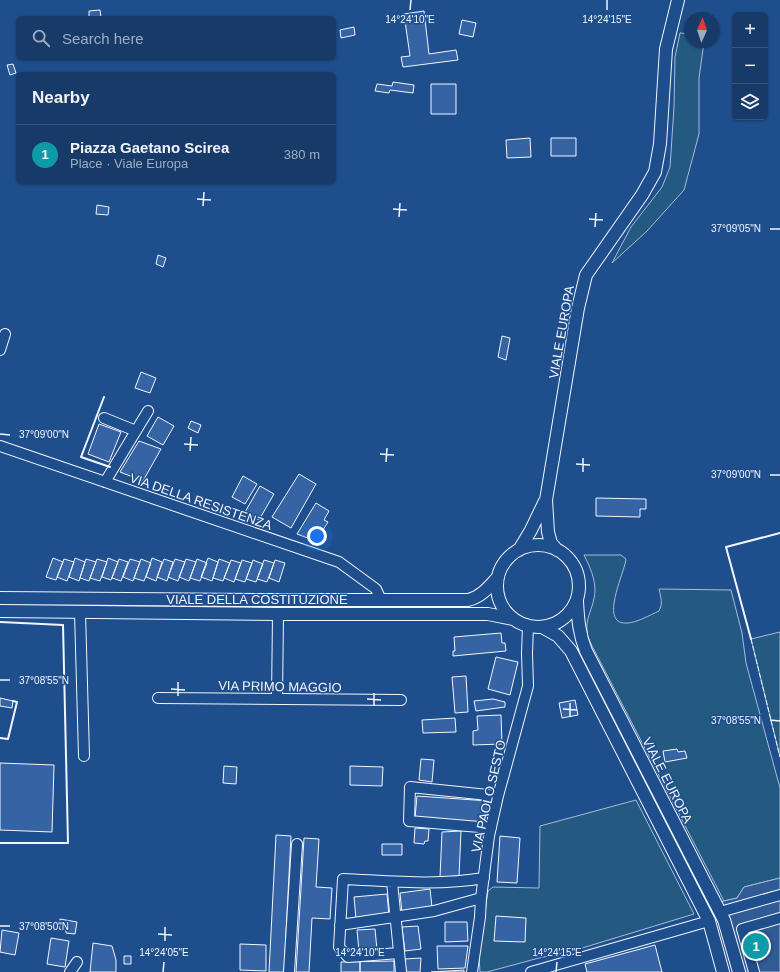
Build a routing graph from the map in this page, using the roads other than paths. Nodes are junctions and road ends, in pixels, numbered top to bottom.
1 (678, 0) edge
2 (5, 334) dead end
3 (0, 350) edge
4 (148, 411) dead end
5 (104, 418) dead end
6 (136, 431) junction
7 (0, 446) edge
8 (105, 482) junction
9 (546, 500) junction
10 (519, 550) junction
11 (557, 550) junction
12 (498, 577) junction
13 (0, 598) edge
14 (381, 600) junction
15 (577, 601) junction
16 (0, 611) edge
17 (80, 612) junction
18 (278, 614) junction
19 (513, 619) junction
20 (528, 626) junction
21 (542, 627) junction
22 (158, 698) dead end
23 (278, 698) junction
24 (401, 700) dead end
25 (84, 756) dead end
26 (498, 796) junction
27 (491, 828) junction
28 (297, 844) dead end
29 (484, 878) junction
30 (392, 882) junction
31 (780, 895) edge
32 (481, 898) junction
33 (720, 912) junction
34 (395, 917) junction
35 (780, 918) edge
36 (709, 921) junction
37 (340, 925) junction
38 (399, 953) junction
39 (76, 962) dead end
40 (70, 972) edge
41 (289, 972) edge
42 (401, 972) edge
43 (472, 972) edge
44 (531, 972) edge
45 (723, 972) edge
46 (739, 972) edge
47 (754, 972) edge

1 - 9 street, VIALE EUROPA
2 - 3 street
4 - 6 street
5 - 6 street
6 - 8 street
7 - 8 street, VIA DELLA RESISTENZA
8 - 14 street, VIA DELLA RESISTENZA
9 - 10 street, VIALE EUROPA
9 - 11 street, VIALE EUROPA
10 - 11 street
10 - 12 street
11 - 15 street
12 - 14 street, VIALE DELLA COSTITUZIONE
12 - 19 street
13 - 14 street, VIALE DELLA COSTITUZIONE
15 - 21 street
15 - 33 street, VIALE EUROPA
16 - 17 street, VIALE DELLA COSTITUZIONE
17 - 18 street, VIALE DELLA COSTITUZIONE
17 - 25 street
18 - 19 street, VIALE DELLA COSTITUZIONE
18 - 23 street
19 - 20 street
20 - 21 street
20 - 26 street, VIA PAOLO SESTO
21 - 36 street
22 - 23 street, VIA PRIMO MAGGIO
23 - 24 street, VIA PRIMO MAGGIO
26 - 27 street, VIA PAOLO SESTO
26 - 27 street
27 - 29 street, VIA PAOLO SESTO
28 - 41 street
29 - 30 street
29 - 32 street, VIA PAOLO SESTO
30 - 34 street
30 - 37 street
31 - 33 street
32 - 34 street
32 - 43 street, VIA PAOLO SESTO
33 - 46 street, VIALE EUROPA
34 - 37 street
34 - 38 street
35 - 47 street
36 - 44 street
36 - 45 street
37 - 38 street
38 - 42 street
39 - 40 street

